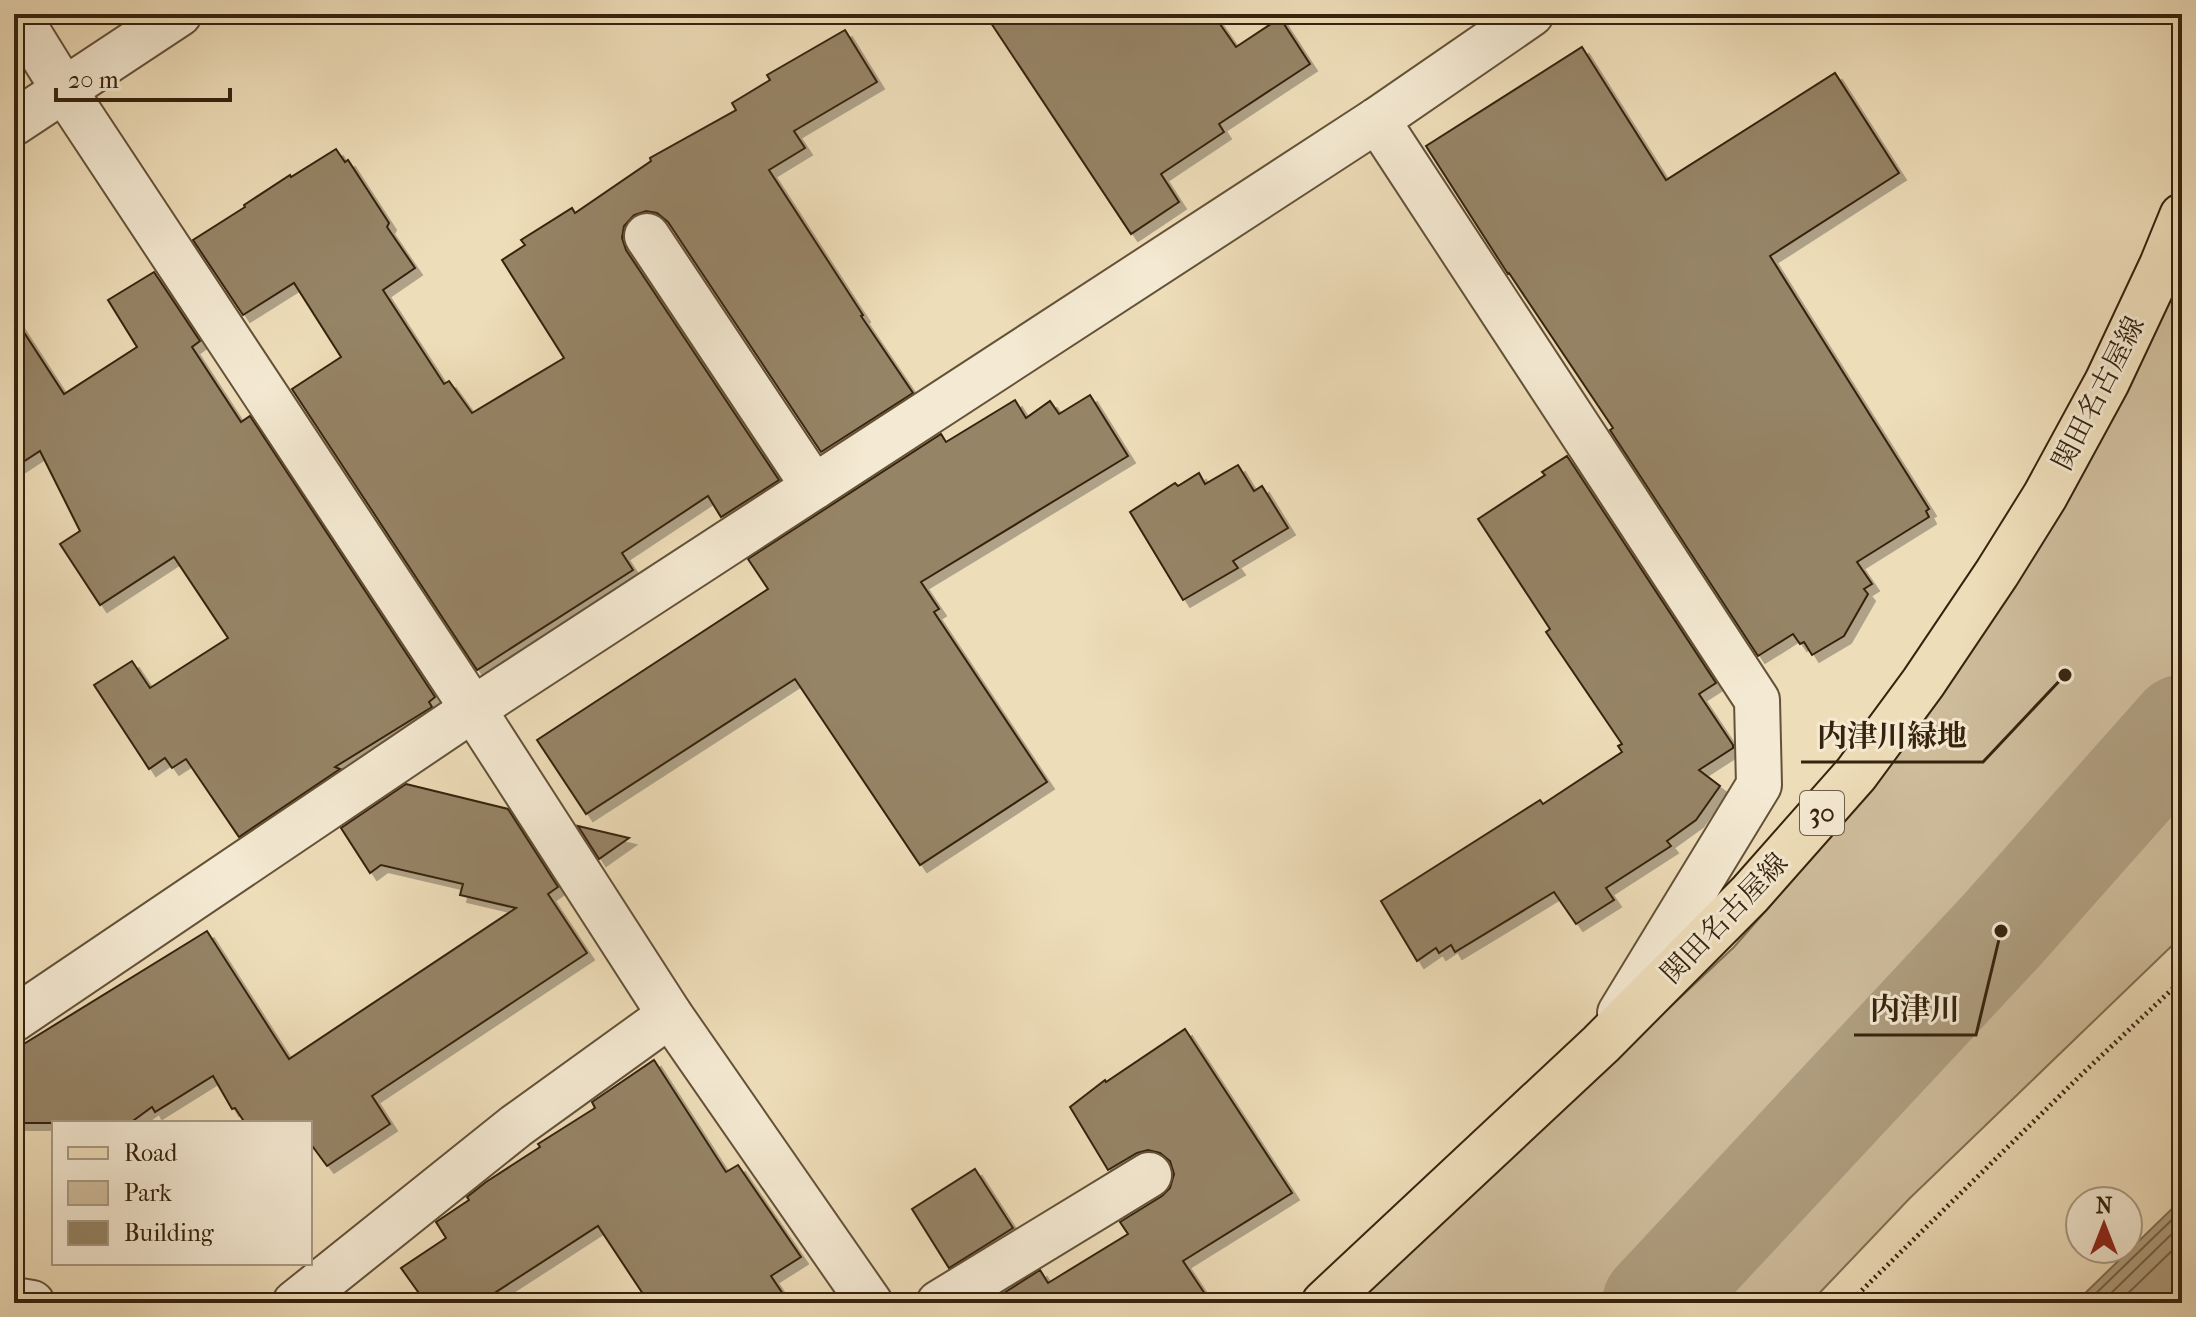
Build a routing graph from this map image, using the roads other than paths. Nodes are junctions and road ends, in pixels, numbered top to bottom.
1 (17, 14) edge
2 (179, 14) edge
3 (1531, 14) edge
4 (64, 90) junction
5 (1377, 120) junction
6 (14, 123) edge
7 (2182, 216) edge
8 (647, 236) dead end
9 (814, 487) junction
10 (473, 709) junction
11 (670, 1015) junction
12 (14, 1019) edge
13 (1601, 1044) junction
14 (1149, 1175) dead end
15 (14, 1300) edge
16 (32, 1303) edge
17 (295, 1303) edge
18 (870, 1303) edge
19 (939, 1303) edge
20 (1324, 1303) edge

1 - 4 street
2 - 4 street
3 - 5 street
4 - 6 street
4 - 10 street
5 - 9 street
5 - 13 street
7 - 13 main road, 関田名古屋線 / 30
8 - 9 street
9 - 10 street
10 - 11 street
10 - 12 street
11 - 17 street
11 - 18 street
13 - 20 main road, 関田名古屋線 / 30
14 - 19 street
15 - 16 street

